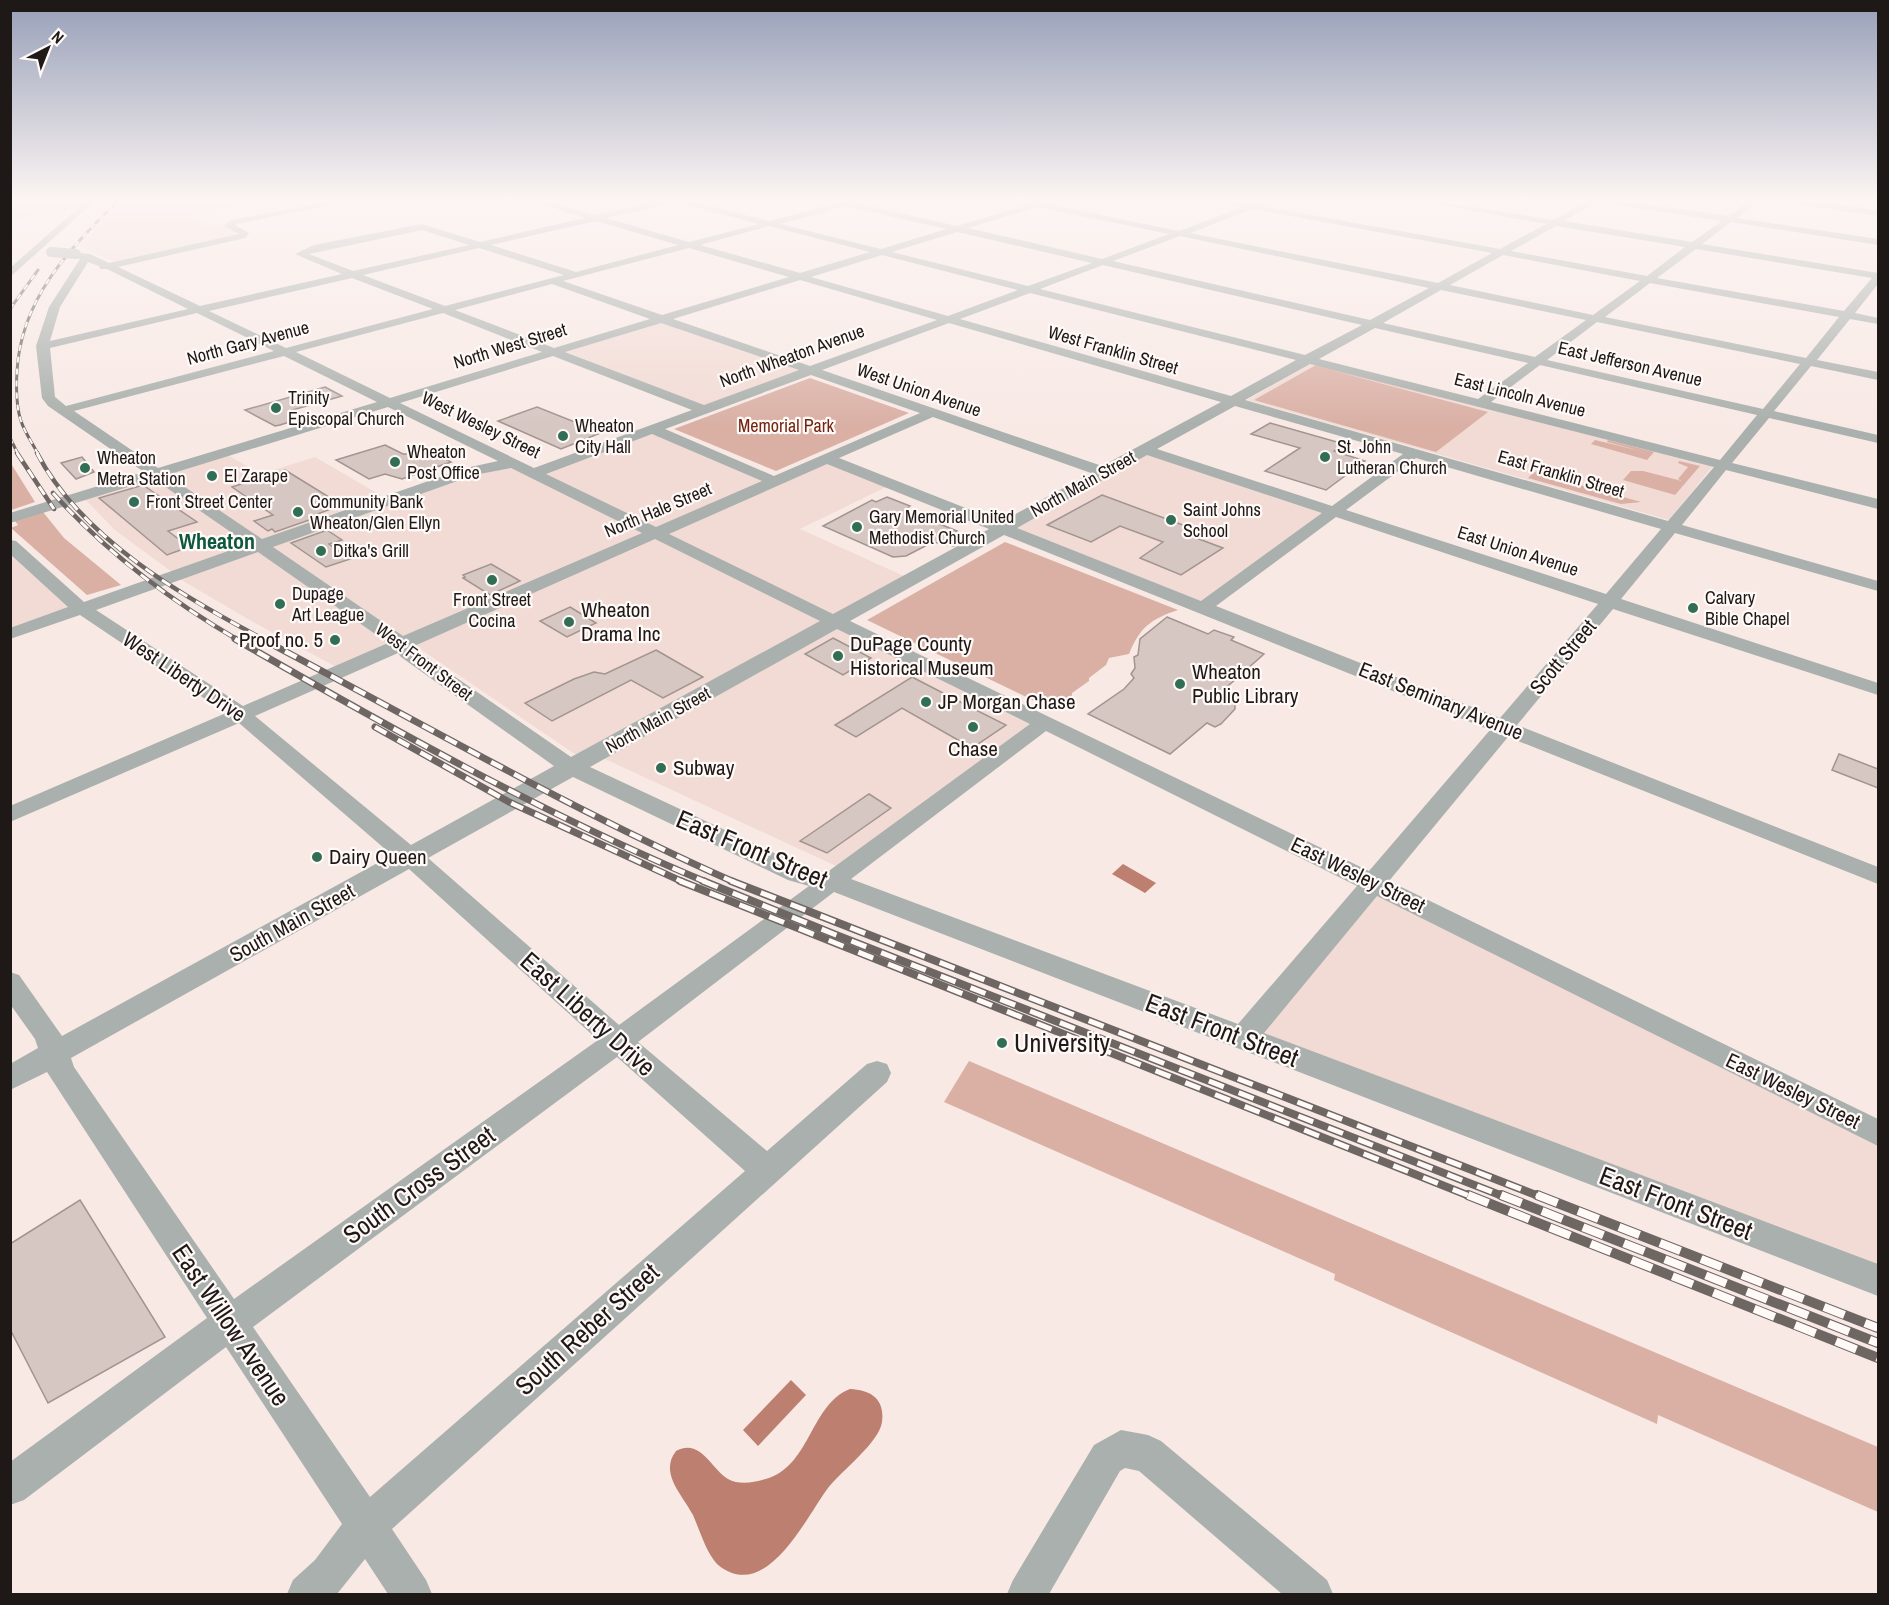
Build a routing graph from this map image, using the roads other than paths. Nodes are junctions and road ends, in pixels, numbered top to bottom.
1 (72, 276) edge
2 (128, 276) edge
3 (343, 276) edge
4 (356, 276) edge
5 (572, 276) edge
6 (793, 276) edge
7 (801, 276) edge
8 (980, 276) edge
9 (1066, 276) edge
10 (1164, 276) edge
11 (1389, 276) edge
12 (1457, 276) edge
13 (1633, 276) edge
14 (1654, 276) edge
15 (797, 277) junction
16 (1878, 277) edge
17 (1650, 279) junction
18 (552, 281) junction
19 (1439, 286) junction
20 (1031, 289) junction
21 (199, 310) junction
22 (444, 310) junction
23 (1847, 315) junction
24 (1596, 318) junction
25 (661, 319) junction
26 (948, 319) junction
27 (1878, 321) edge
28 (1372, 323) junction
29 (42, 346) junction
30 (286, 352) junction
31 (553, 352) junction
32 (1307, 359) junction
33 (1538, 361) junction
34 (1810, 362) junction
35 (809, 371) junction
36 (1878, 376) edge
37 (1233, 401) junction
38 (389, 402) junction
39 (1481, 403) junction
40 (64, 410) junction
41 (704, 410) junction
42 (931, 413) junction
43 (1767, 414) junction
44 (652, 429) junction
45 (1878, 439) edge
46 (1145, 450) junction
47 (1415, 452) junction
48 (828, 459) junction
49 (513, 463) junction
50 (1724, 465) junction
51 (1104, 472) junction
52 (155, 473) junction
53 (534, 473) junction
54 (774, 481) junction
55 (1878, 504) edge
56 (1334, 511) junction
57 (10, 518) edge
58 (1673, 527) junction
59 (1003, 528) junction
60 (654, 533) junction
61 (10, 545) edge
62 (261, 545) junction
63 (1878, 586) edge
64 (1610, 601) junction
65 (1205, 606) junction
66 (82, 609) junction
67 (835, 621) junction
68 (10, 634) edge
69 (401, 645) junction
70 (1878, 689) edge
71 (242, 715) junction
72 (1044, 723) junction
73 (1505, 727) junction
74 (573, 767) junction
75 (10, 814) edge
76 (411, 857) junction
77 (1878, 876) edge
78 (828, 883) junction
79 (1373, 883) junction
80 (10, 982) edge
81 (1243, 1038) junction
82 (618, 1041) junction
83 (54, 1054) junction
84 (877, 1072) dead end
85 (10, 1078) edge
86 (1878, 1133) edge
87 (766, 1170) junction
88 (1878, 1280) edge
89 (230, 1323) junction
90 (10, 1486) edge
91 (365, 1527) junction
92 (307, 1594) edge
93 (412, 1594) edge
94 (1027, 1594) edge
95 (1313, 1594) edge

1 - 29 street, West Front Street
2 - 21 street, West Wesley Street
3 - 21 street
4 - 22 street
5 - 18 street, North Gary Avenue
6 - 15 street, West Franklin Street
7 - 15 street, North West Street
8 - 20 street, East Lincoln Avenue
9 - 20 street, North Wheaton Avenue
10 - 28 street, East Jefferson Avenue
11 - 19 street
12 - 19 street, North Main Street
13 - 17 street
14 - 17 street
15 - 25 street, North West Street
15 - 26 street, West Franklin Street
16 - 23 street, Scott Street
17 - 23 street
17 - 24 street
18 - 22 street, North Gary Avenue
18 - 25 street, West Union Avenue
19 - 24 street
19 - 28 street, North Main Street
20 - 26 street, North Wheaton Avenue
20 - 32 street, East Lincoln Avenue
21 - 29 street
21 - 30 street, West Wesley Street
22 - 30 street, North Gary Avenue
22 - 31 street
23 - 27 street
23 - 34 street, Scott Street
24 - 33 street
24 - 34 street
25 - 31 street, North West Street
25 - 35 street, West Union Avenue
26 - 35 street, North Wheaton Avenue
26 - 37 street, West Franklin Street
28 - 32 street, North Main Street
28 - 33 street, East Jefferson Avenue
29 - 40 street, West Front Street
30 - 38 street, West Wesley Street
30 - 40 street, North Gary Avenue
31 - 38 street, North West Street
31 - 41 street
32 - 37 street, North Main Street
32 - 39 street, East Lincoln Avenue
33 - 39 street
33 - 43 street, East Jefferson Avenue
34 - 36 street
34 - 43 street, Scott Street
35 - 41 street, North Wheaton Avenue
35 - 42 street, West Union Avenue
37 - 46 street, North Main Street
37 - 47 street, East Franklin Street
38 - 49 street, West Wesley Street
38 - 52 street, North West Street
39 - 50 street, East Lincoln Avenue
40 - 52 street, West Front Street
41 - 44 street, North Wheaton Avenue
42 - 48 street, North Hale Street
42 - 51 street, West Union Avenue
43 - 45 street, East Jefferson Avenue
43 - 50 street, Scott Street
44 - 53 street, North Wheaton Avenue
44 - 54 street
46 - 51 street, North Main Street
46 - 56 street, East Union Avenue
47 - 56 street
47 - 58 street, East Franklin Street
48 - 54 street, North Hale Street
48 - 59 street, East Seminary Avenue
49 - 53 street, West Wesley Street
49 - 62 street
50 - 55 street, East Lincoln Avenue
50 - 58 street, Scott Street
51 - 59 street, North Main Street
52 - 57 street, North West Street
52 - 62 street, West Front Street
53 - 60 street, West Wesley Street
54 - 60 street, North Hale Street
56 - 64 street, East Union Avenue
56 - 65 street
58 - 63 street, East Franklin Street
58 - 64 street, Scott Street
59 - 65 street, East Seminary Avenue
59 - 67 street, North Main Street
60 - 67 street, West Wesley Street
60 - 69 street, North Hale Street
61 - 66 street, West Liberty Drive
62 - 66 street
62 - 69 street, West Front Street
64 - 70 street, East Union Avenue
64 - 73 street, Scott Street
65 - 73 street, East Seminary Avenue
66 - 68 street
66 - 71 street, West Liberty Drive
67 - 72 street, East Wesley Street
67 - 74 street, North Main Street
69 - 71 street, North Hale Street
69 - 74 street, West Front Street
71 - 75 street, North Hale Street
71 - 76 street, West Liberty Drive
72 - 78 street, South Cross Street
72 - 79 street, East Wesley Street
73 - 77 street, East Seminary Avenue
73 - 79 street, Scott Street
74 - 76 street, South Main Street
74 - 78 street, East Front Street
76 - 82 street, East Liberty Drive
76 - 83 street, South Main Street
78 - 81 street, East Front Street
78 - 82 street, South Cross Street
79 - 81 street, Scott Street
79 - 86 street, East Wesley Street
80 - 83 street, East Willow Avenue
81 - 88 street, East Front Street
82 - 87 street, East Liberty Drive
82 - 89 street, South Cross Street
83 - 85 street, South Main Street
83 - 89 street, East Willow Avenue
84 - 87 street, South Reber Street
87 - 91 street, South Reber Street
89 - 90 street, South Cross Street
89 - 91 street, East Willow Avenue
91 - 92 street, South Reber Street
91 - 93 street, East Willow Avenue
94 - 95 street

